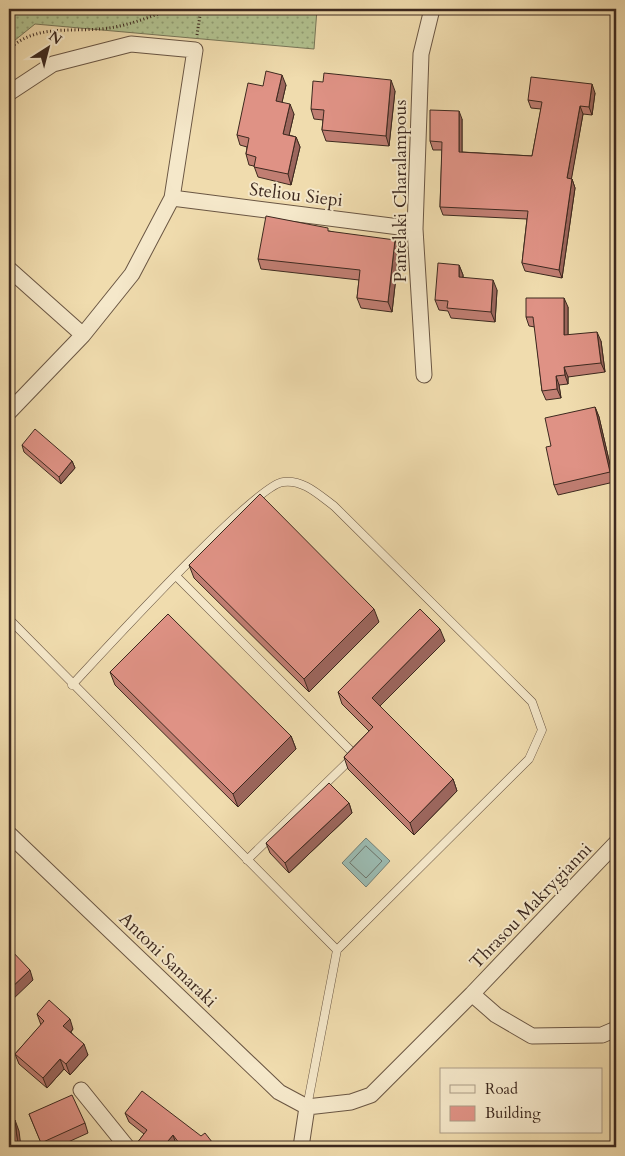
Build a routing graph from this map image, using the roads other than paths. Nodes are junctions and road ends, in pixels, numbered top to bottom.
1 (432, 9) edge
2 (9, 93) edge
3 (172, 198) junction
4 (415, 229) junction
5 (9, 269) edge
6 (83, 335) junction
7 (424, 375) dead end
8 (9, 412) edge
9 (176, 576) junction
10 (9, 619) edge
11 (72, 685) junction
12 (9, 834) edge
13 (616, 843) edge
14 (247, 860) junction
15 (337, 950) junction
16 (472, 994) junction
17 (616, 1029) edge
18 (81, 1090) dead end
19 (307, 1107) junction
20 (127, 1147) edge
21 (301, 1147) edge

1 - 4 street, Pantelaki Charalampous
2 - 3 street
3 - 4 street, Steliou Siepi
3 - 6 street
4 - 7 street, Pantelaki Charalampous
5 - 6 street
6 - 8 street
9 - 11 lane
9 - 14 lane
9 - 15 lane
10 - 11 lane
11 - 14 lane
12 - 19 street, Antoni Samaraki
13 - 16 street, Thrasou Makrygianni
14 - 15 lane
15 - 19 lane
16 - 17 street
16 - 19 street, Thrasou Makrygianni
18 - 20 street
19 - 21 street

